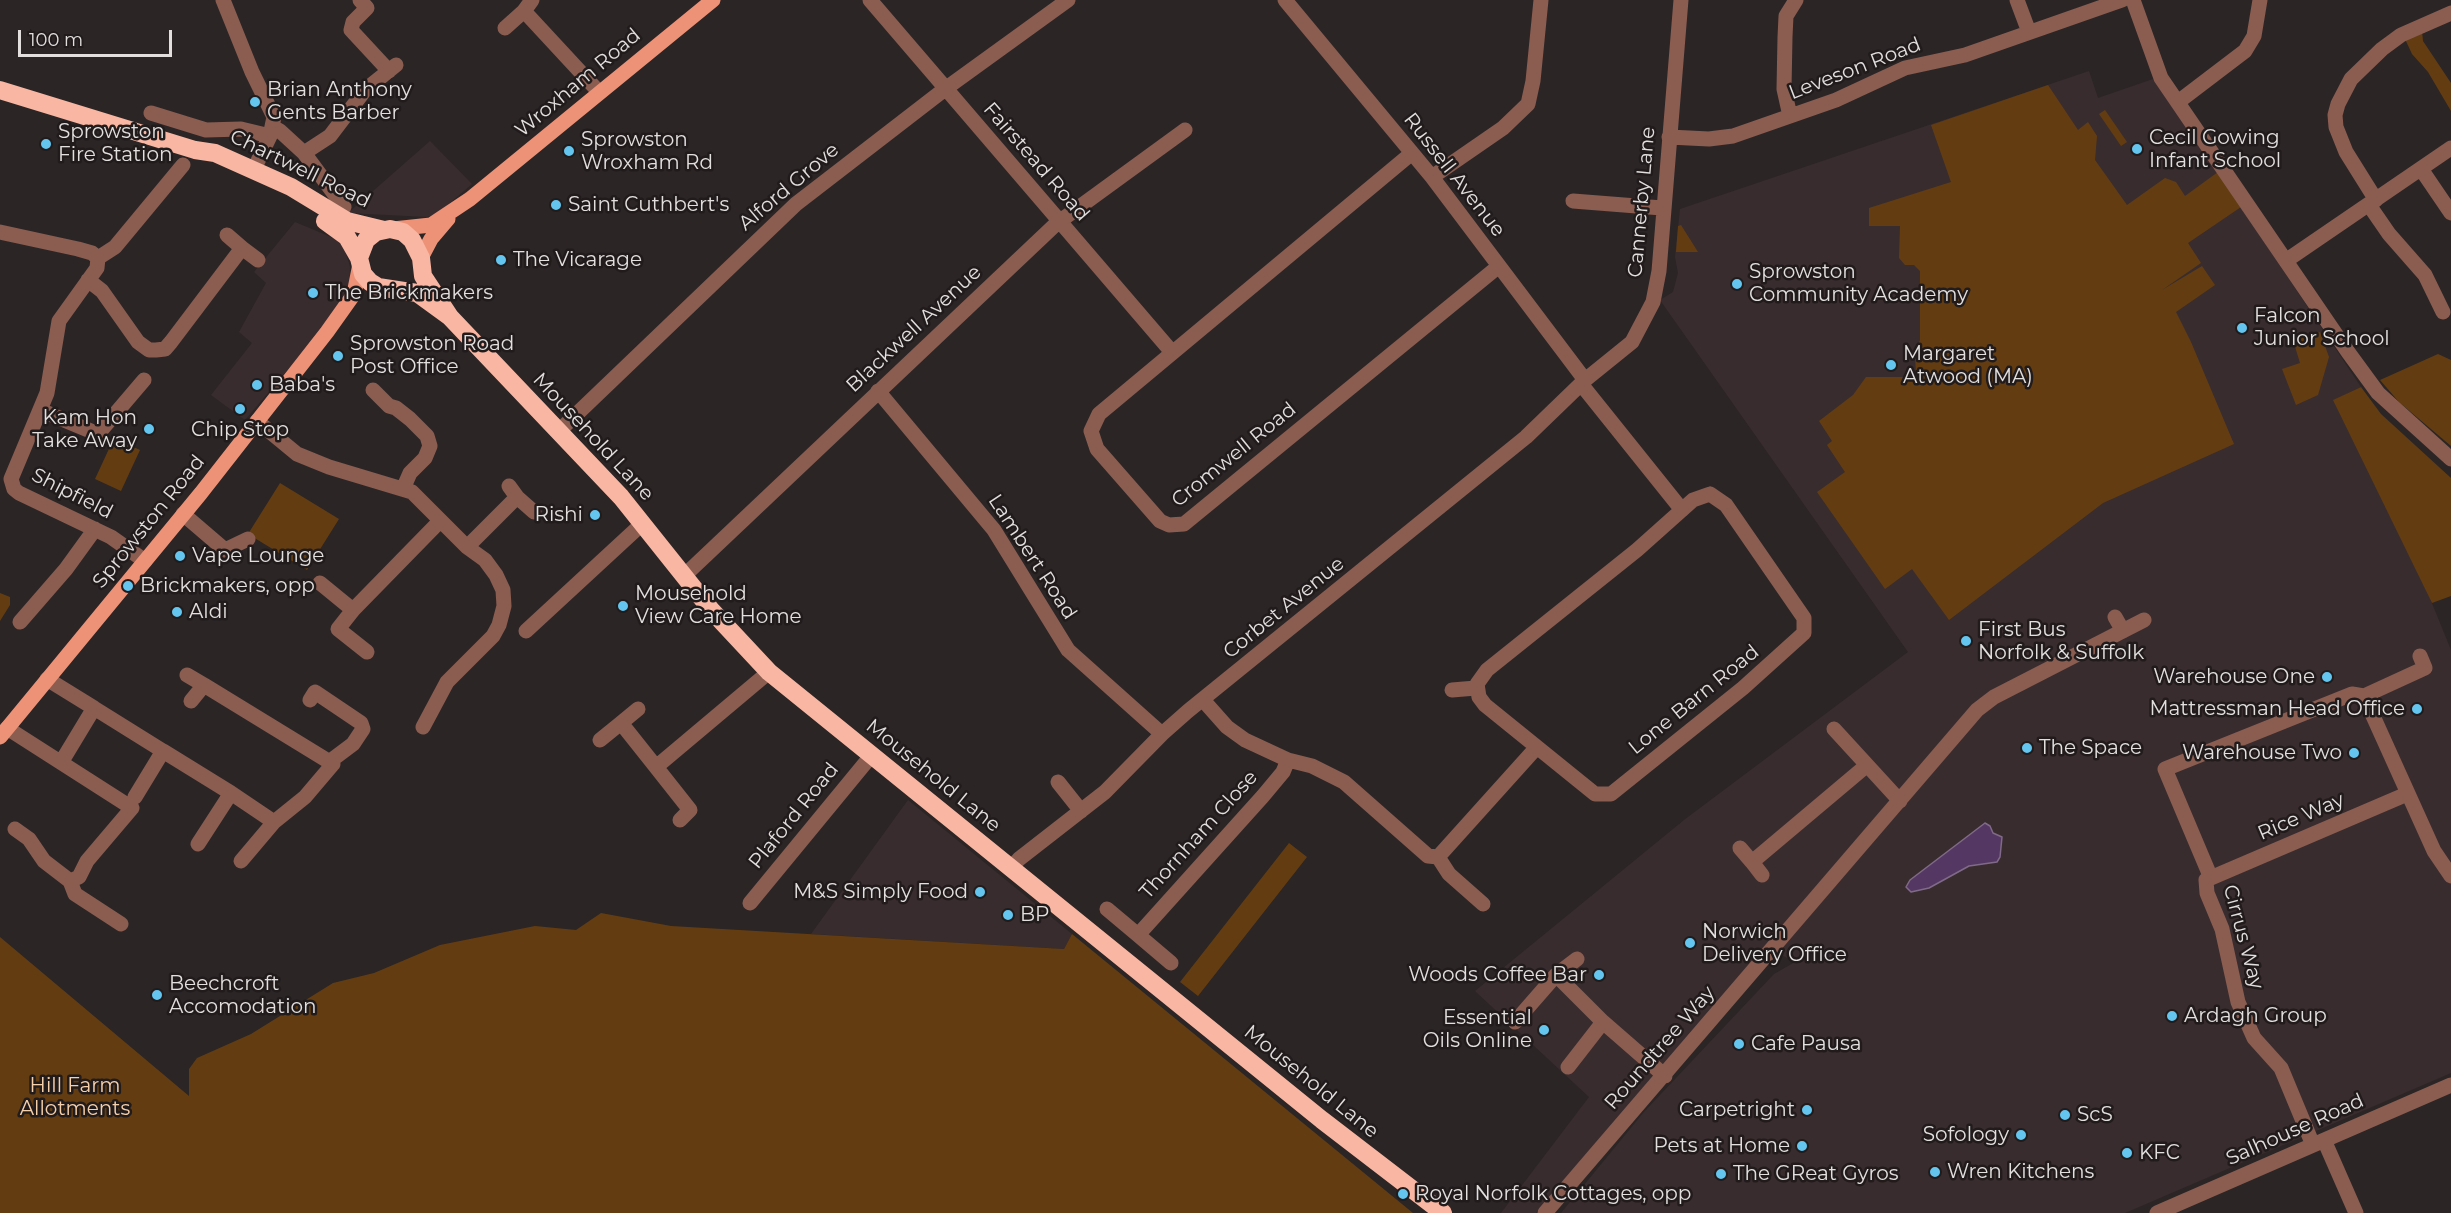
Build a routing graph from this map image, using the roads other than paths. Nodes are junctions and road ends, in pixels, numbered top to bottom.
1 (223, 0) edge
2 (360, 0) edge
3 (713, 0) edge
4 (870, 0) edge
5 (1068, 0) edge
6 (1285, 0) edge
7 (1541, 0) edge
8 (1681, 0) edge
9 (1796, 0) edge
10 (2018, 0) edge
11 (2122, 0) edge
12 (2133, 0) edge
13 (2260, 0) edge
14 (528, 6) edge
15 (2451, 13) edge
16 (505, 28) dead end
17 (2029, 32) junction
18 (945, 89) junction
19 (0, 90) edge
20 (598, 92) junction
21 (2178, 102) junction
22 (151, 113) dead end
23 (1790, 116) junction
24 (1185, 130) dead end
25 (271, 132) junction
26 (1669, 137) junction
27 (2451, 148) edge
28 (195, 150) junction
29 (304, 153) junction
30 (1412, 153) junction
31 (183, 165) dead end
32 (254, 169) junction
33 (2421, 169) junction
34 (1432, 177) junction
35 (470, 199) junction
36 (1573, 201) dead end
37 (2372, 202) junction
38 (344, 207) dead end
39 (1662, 208) junction
40 (2451, 213) edge
41 (1059, 222) junction
42 (387, 230) junction
43 (0, 232) edge
44 (227, 235) dead end
45 (242, 248) junction
46 (98, 258) junction
47 (258, 260) dead end
48 (2287, 260) junction
49 (360, 261) junction
50 (420, 261) junction
51 (1499, 266) junction
52 (88, 280) junction
53 (392, 289) junction
54 (2443, 312) dead end
55 (450, 317) junction
56 (327, 332) junction
57 (1171, 351) junction
58 (144, 380) dead end
59 (1583, 382) junction
60 (373, 390) dead end
61 (878, 391) junction
62 (40, 410) junction
63 (257, 421) junction
64 (559, 431) junction
65 (2451, 459) edge
66 (6, 483) edge
67 (403, 489) junction
68 (1682, 510) junction
69 (534, 512) dead end
70 (183, 514) junction
71 (440, 521) junction
72 (643, 523) junction
73 (95, 529) junction
74 (248, 539) dead end
75 (467, 547) junction
76 (145, 561) junction
77 (685, 575) junction
78 (320, 583) dead end
79 (353, 610) junction
80 (22, 614) dead end
81 (2115, 617) dead end
82 (2144, 620) dead end
83 (526, 631) dead end
84 (2123, 631) junction
85 (367, 652) dead end
86 (2420, 656) dead end
87 (769, 672) junction
88 (187, 675) dead end
89 (47, 679) junction
90 (204, 685) junction
91 (1476, 688) junction
92 (1452, 690) dead end
93 (310, 693) dead end
94 (2364, 696) junction
95 (1203, 700) junction
96 (191, 701) dead end
97 (94, 708) junction
98 (638, 709) dead end
99 (621, 723) junction
100 (423, 727) dead end
101 (1834, 729) dead end
102 (3, 732) edge
103 (1162, 734) junction
104 (600, 740) dead end
105 (1536, 747) junction
106 (163, 751) junction
107 (65, 756) dead end
108 (871, 756) junction
109 (1288, 760) junction
110 (329, 762) junction
111 (1866, 766) junction
112 (656, 767) junction
113 (1058, 782) dead end
114 (231, 793) junction
115 (2408, 794) junction
116 (135, 797) dead end
117 (1900, 801) junction
118 (690, 810) dead end
119 (1081, 812) junction
120 (274, 822) junction
121 (15, 829) dead end
122 (198, 844) dead end
123 (1740, 848) dead end
124 (1438, 857) junction
125 (241, 861) dead end
126 (1752, 862) junction
127 (1010, 869) junction
128 (1762, 875) dead end
129 (2451, 876) edge
130 (2211, 878) junction
131 (70, 881) junction
132 (750, 903) dead end
133 (1483, 904) dead end
134 (1107, 909) dead end
135 (121, 924) dead end
136 (1138, 935) junction
137 (1577, 959) dead end
138 (1171, 963) dead end
139 (1556, 975) junction
140 (1515, 1022) dead end
141 (1603, 1022) junction
142 (1568, 1067) dead end
143 (1665, 1076) junction
144 (2451, 1086) edge
145 (2319, 1142) junction
146 (1443, 1213) edge
147 (1545, 1213) edge
148 (2157, 1213) edge
149 (2356, 1213) edge

1 - 25 street
2 - 29 street
3 - 20 main road, Wroxham Road
4 - 18 street, Fairstead Road
5 - 18 street, Alford Grove
6 - 30 street, Russell Avenue
7 - 34 street
8 - 26 street, Cannerby Lane
9 - 23 street
10 - 17 street
11 - 17 street, Leveson Road
12 - 21 street
13 - 21 street
14 - 16 street
14 - 20 street
15 - 37 street
17 - 23 street, Leveson Road
18 - 41 street, Fairstead Road
18 - 64 street, Alford Grove
19 - 28 highway, Chartwell Road
20 - 35 main road, Wroxham Road
21 - 48 street
22 - 25 street
23 - 26 street, Leveson Road
24 - 41 street, Blackwell Avenue
25 - 29 street
25 - 32 street
26 - 39 street, Cannerby Lane
27 - 33 street
28 - 32 highway, Chartwell Road
28 - 49 highway, Chartwell Road
29 - 38 street
30 - 34 street, Russell Avenue
30 - 57 street, Cromwell Road
31 - 46 street
32 - 42 highway, Chartwell Road
33 - 37 street
33 - 40 street
34 - 51 street, Russell Avenue
35 - 42 main road, Wroxham Road
35 - 50 main road, Wroxham Road
36 - 39 street
37 - 48 street
37 - 54 street
39 - 59 street, Cannerby Lane
41 - 57 street, Fairstead Road
41 - 61 street, Blackwell Avenue
42 - 49 highway
42 - 50 highway, Mousehold Lane
43 - 46 street
44 - 45 street
45 - 47 street
45 - 52 street
46 - 52 street, Shipfield
48 - 65 street
49 - 53 highway, Mousehold Lane
49 - 56 main road, Sprowston Road
50 - 53 highway
50 - 55 highway, Mousehold Lane
51 - 57 street, Cromwell Road
51 - 59 street, Russell Avenue
52 - 62 street, Shipfield
53 - 55 highway, Mousehold Lane
53 - 56 main road, Sprowston Road
55 - 64 highway, Mousehold Lane
56 - 63 main road, Sprowston Road
58 - 62 street
59 - 68 street
59 - 95 street, Corbet Avenue
60 - 67 street
61 - 77 street, Blackwell Avenue
61 - 103 street, Lambert Road
62 - 66 street, Shipfield
63 - 67 street
63 - 70 main road, Sprowston Road
64 - 72 highway, Mousehold Lane
66 - 73 street, Shipfield
67 - 71 street
68 - 91 street, Lone Barn Road
68 - 105 street, Lone Barn Road
69 - 75 street
70 - 74 street
70 - 76 main road, Sprowston Road
71 - 75 street
71 - 79 street
72 - 77 highway, Mousehold Lane
72 - 83 street
73 - 76 street, Shipfield
73 - 80 street
75 - 100 street
76 - 89 main road, Sprowston Road
77 - 87 highway, Mousehold Lane
78 - 79 street
79 - 85 street
81 - 84 street
82 - 84 street, Roundtree Way
84 - 117 street, Roundtree Way
86 - 94 street
87 - 108 highway, Mousehold Lane
87 - 112 street
88 - 90 street
89 - 97 street
89 - 102 main road, Sprowston Road
90 - 96 street
90 - 110 street
91 - 92 street
91 - 105 street, Lone Barn Road
93 - 110 street
94 - 115 street
94 - 130 street, Cirrus Way
95 - 103 street, Corbet Avenue
95 - 109 street
97 - 106 street
97 - 107 street
98 - 99 street
99 - 104 street
99 - 112 street
101 - 111 street
102 - 131 street
103 - 119 street, Corbet Avenue
105 - 124 street
106 - 114 street
106 - 116 street
108 - 127 highway, Mousehold Lane
108 - 132 street, Plaford Road
109 - 124 street
109 - 136 street, Thornham Close
110 - 120 street
111 - 117 street
111 - 126 street
112 - 118 street
113 - 119 street
114 - 120 street
114 - 122 street
115 - 129 street
115 - 130 street, Rice Way
117 - 143 street, Roundtree Way
119 - 127 street, Corbet Avenue
120 - 125 street
121 - 131 street
123 - 126 street
124 - 133 street
126 - 128 street
127 - 146 highway, Mousehold Lane
130 - 145 street, Cirrus Way
131 - 135 street
134 - 136 street
136 - 138 street
137 - 139 street
139 - 140 street
139 - 141 street
141 - 142 street
141 - 143 street
143 - 147 street, Roundtree Way
144 - 145 street, Salhouse Road
145 - 148 street, Salhouse Road
145 - 149 street

